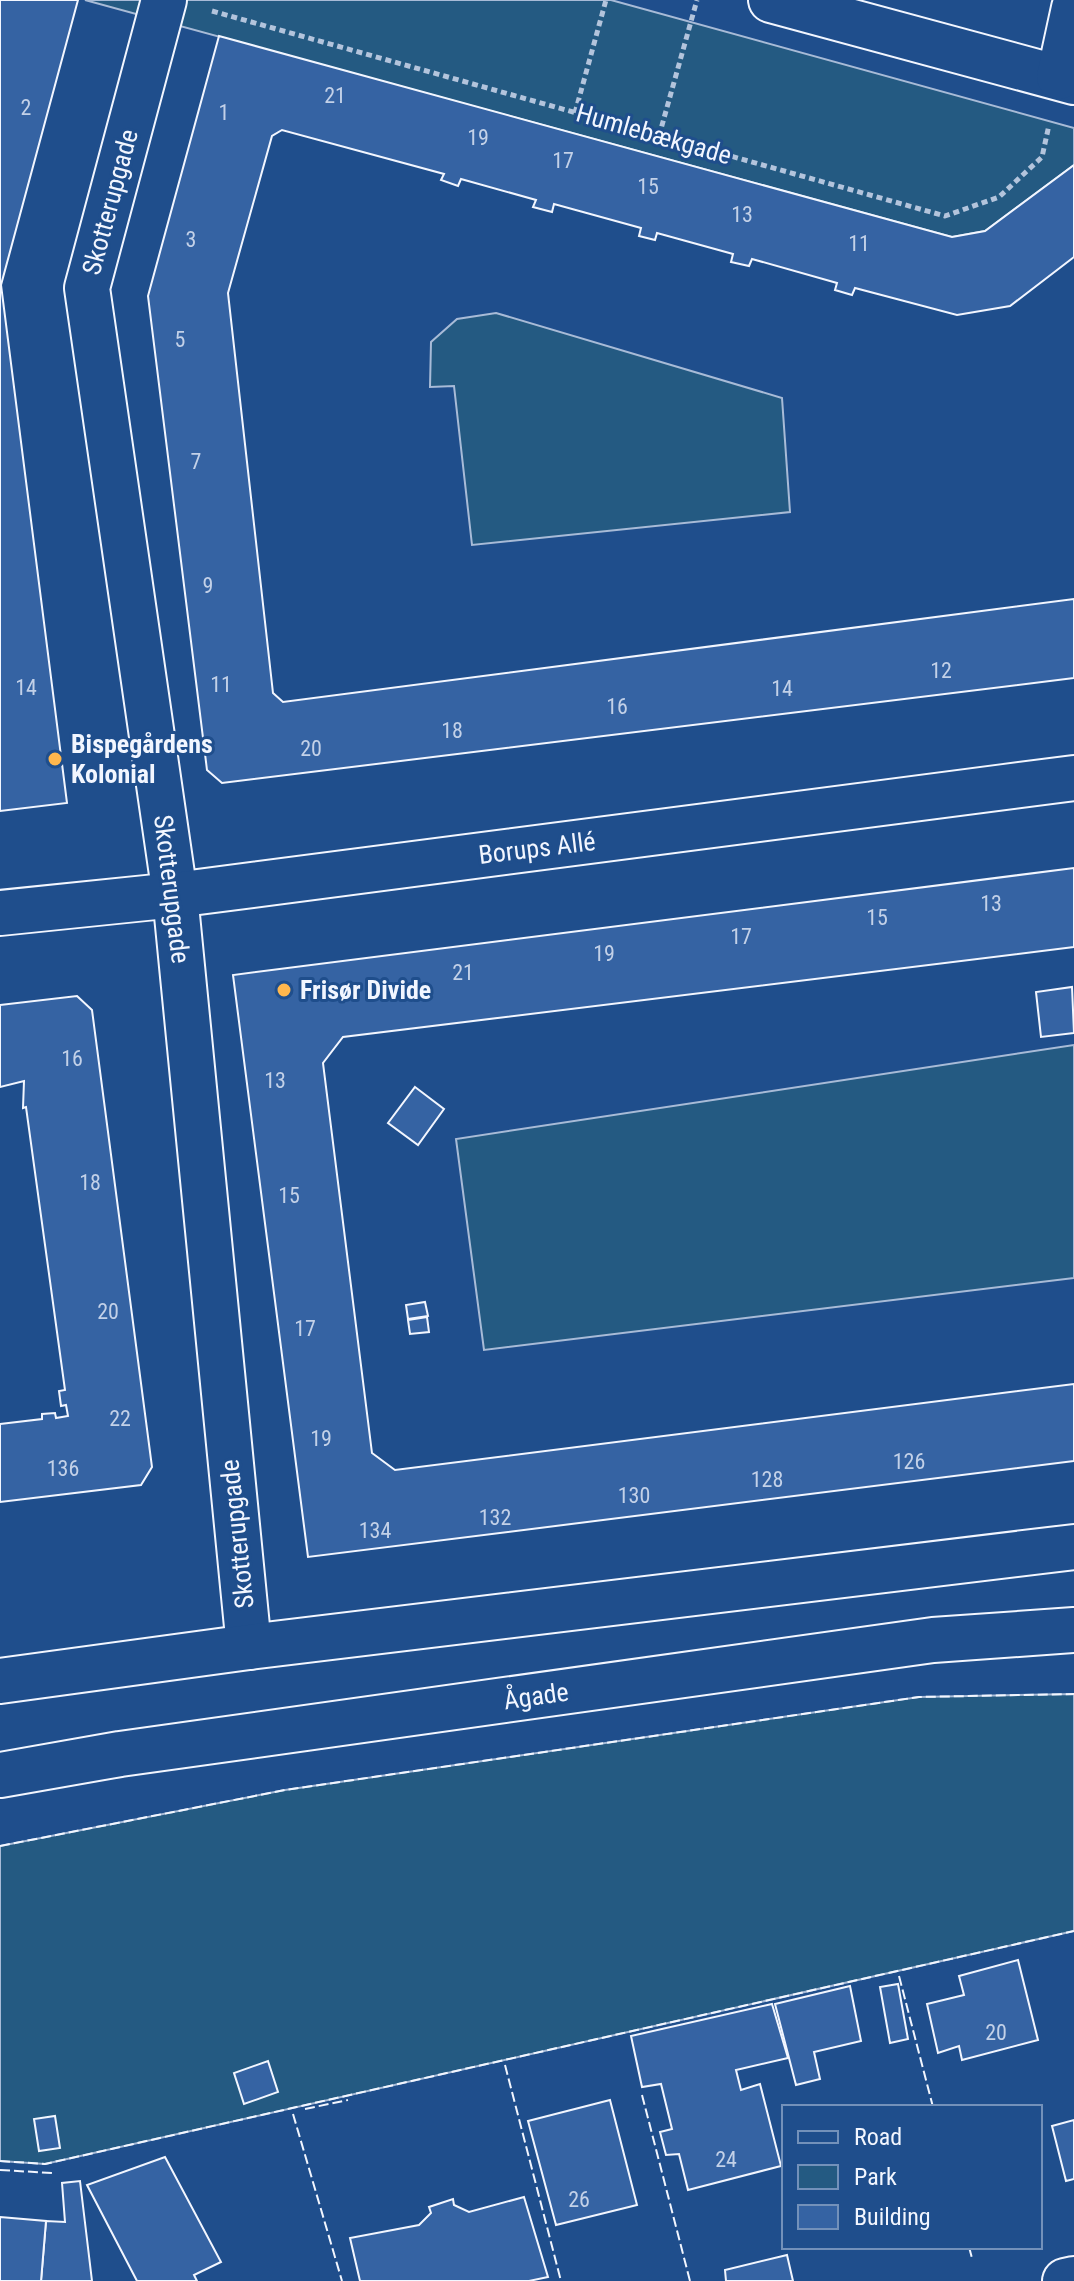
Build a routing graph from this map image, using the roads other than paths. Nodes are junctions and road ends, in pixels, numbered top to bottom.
1 (771, 0) edge
2 (183, 4) edge
3 (1074, 8) edge
4 (1066, 80) edge
5 (1074, 778) edge
6 (175, 895) junction
7 (0, 913) edge
8 (1074, 1547) edge
9 (1074, 1630) edge
10 (249, 1647) junction
11 (0, 1681) edge
12 (0, 1775) edge
13 (1074, 2279) edge
14 (1065, 2281) edge

1 - 4 street
2 - 6 street, Skotterupgade
3 - 4 street
5 - 6 street, Borups Allé
6 - 7 street, Borups Allé
6 - 10 street, Skotterupgade
8 - 10 street
9 - 12 street, Ågade
10 - 11 street
13 - 14 street

